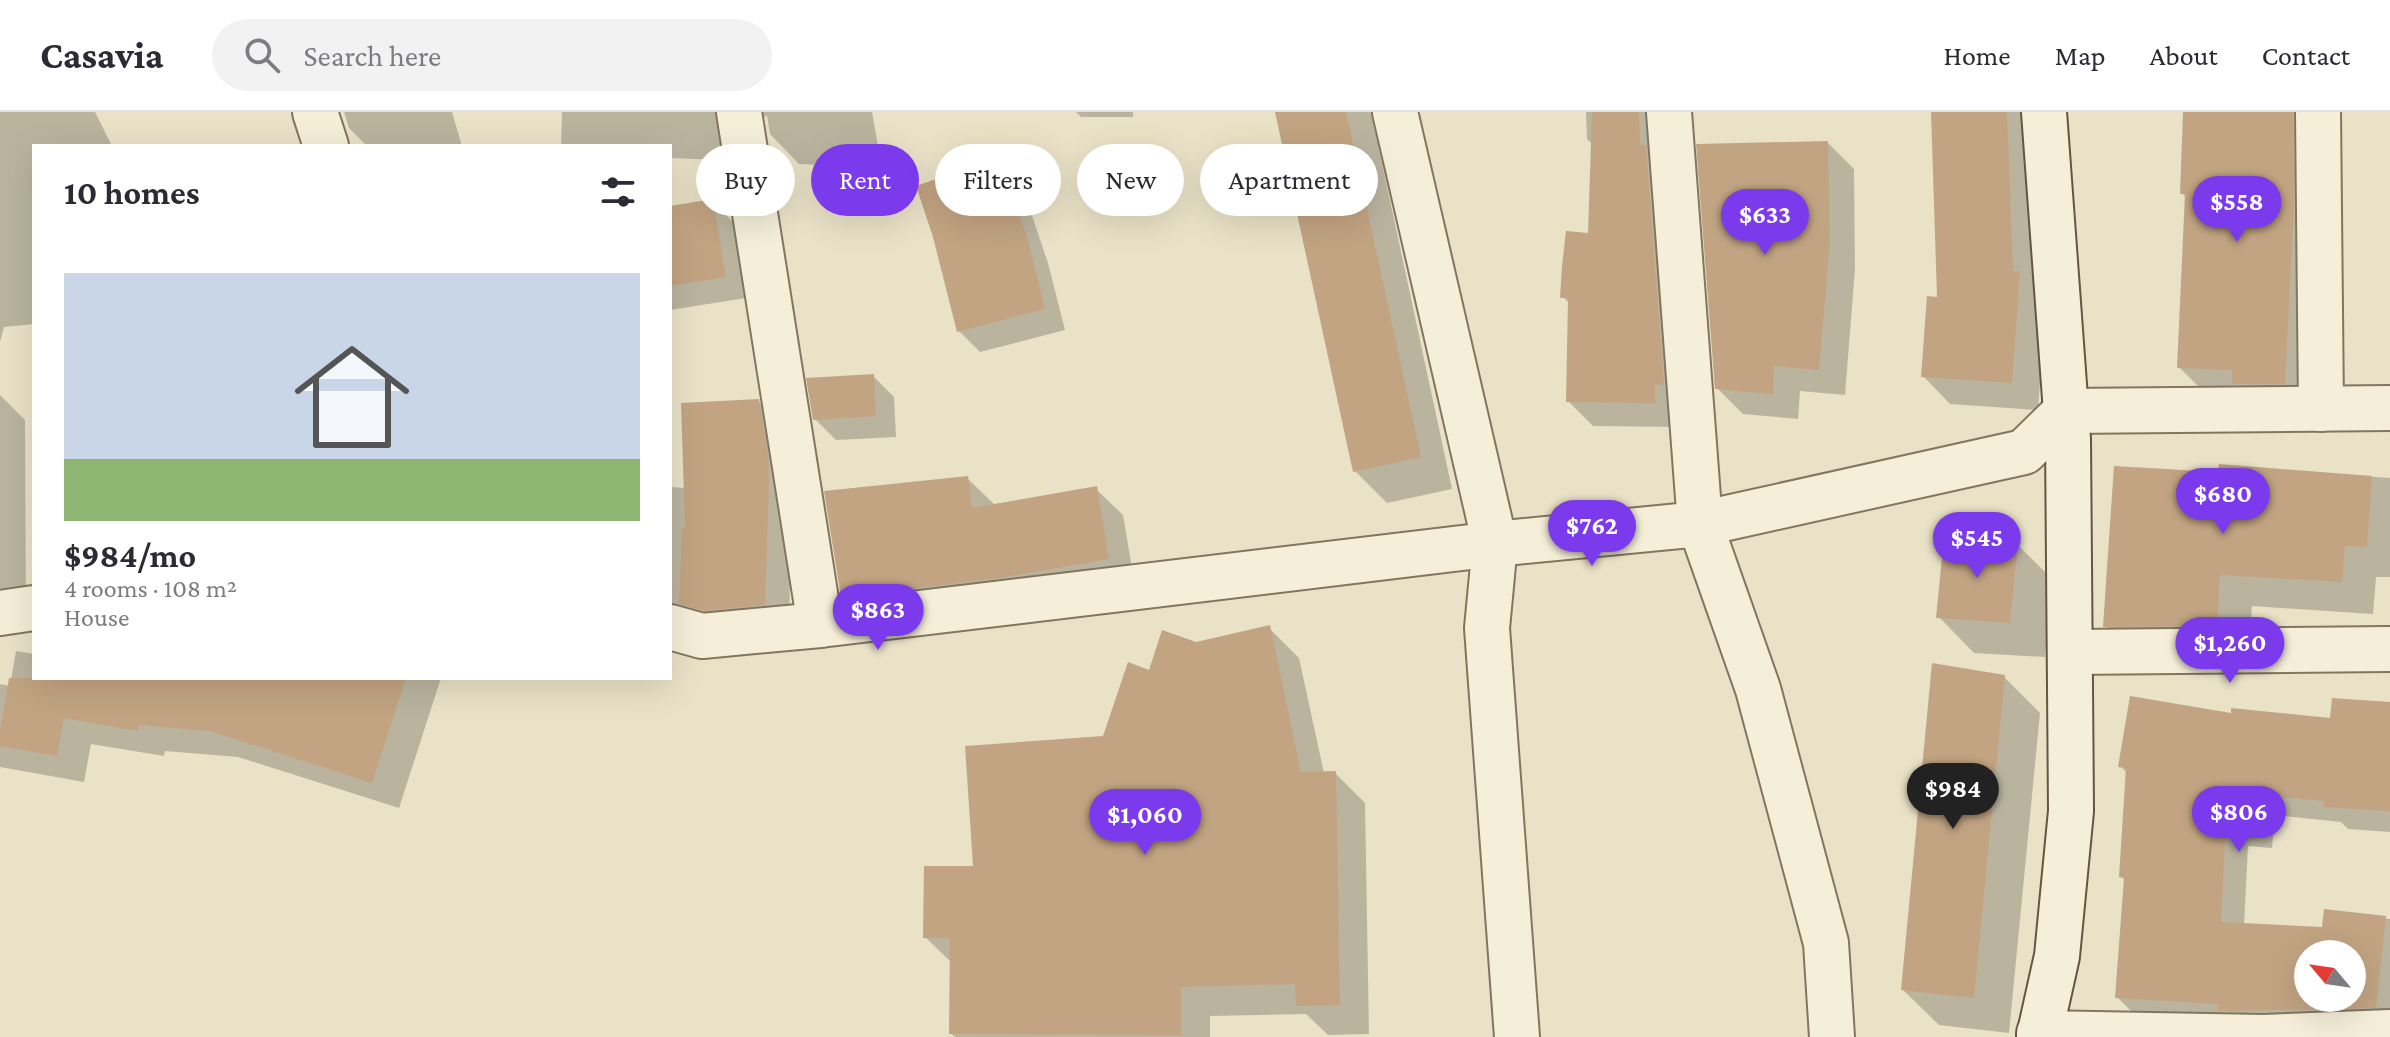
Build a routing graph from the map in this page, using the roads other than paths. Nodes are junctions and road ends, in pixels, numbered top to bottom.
1 (315, 112) edge
2 (739, 112) edge
3 (1395, 112) edge
4 (1669, 112) edge
5 (2044, 112) edge
6 (2318, 112) edge
7 (325, 144) edge
8 (2390, 408) edge
9 (2321, 409) junction
10 (2066, 411) junction
11 (1700, 524) junction
12 (1495, 544) junction
13 (32, 608) edge
14 (0, 613) edge
15 (820, 625) junction
16 (672, 628) edge
17 (2390, 649) edge
18 (2070, 652) junction
19 (2364, 1034) edge
20 (2039, 1035) edge
21 (1517, 1037) edge
22 (1832, 1037) edge

1 - 7 street
2 - 15 street
3 - 12 street
4 - 11 street
5 - 10 street
6 - 9 street
8 - 9 street
9 - 10 street
10 - 11 street
10 - 18 street
11 - 12 street
11 - 22 street
12 - 15 street
12 - 21 street
13 - 14 street
15 - 16 street
17 - 18 street
18 - 20 street
19 - 20 street

